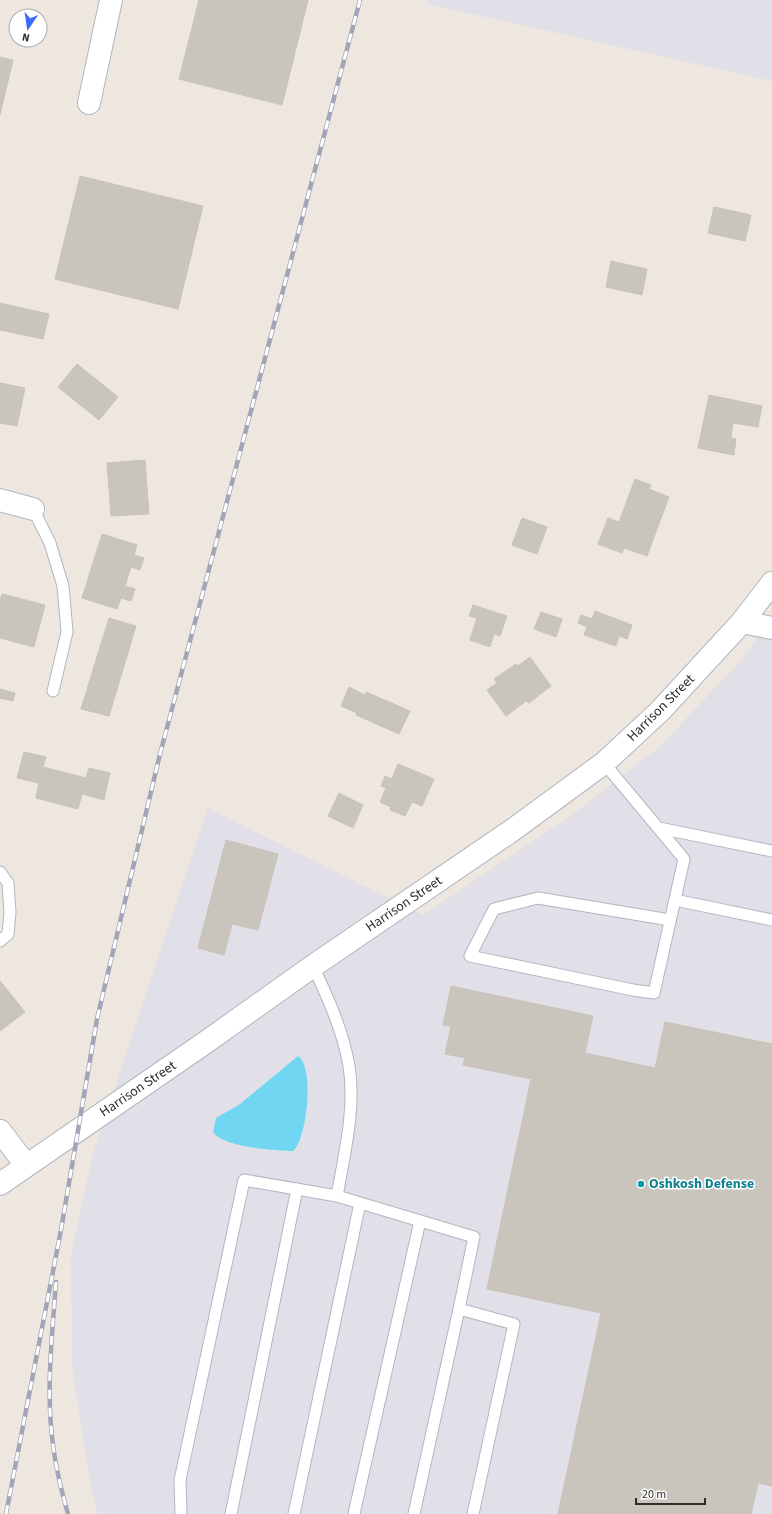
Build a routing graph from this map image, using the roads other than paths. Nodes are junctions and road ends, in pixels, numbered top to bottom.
1 (112, 0) edge
2 (89, 103) dead end
3 (0, 500) edge
4 (33, 509) joint
5 (772, 582) edge
6 (742, 622) junction
7 (772, 628) edge
8 (54, 691) dead end
9 (604, 763) junction
10 (659, 828) junction
11 (772, 851) edge
12 (0, 872) edge
13 (675, 900) junction
14 (670, 920) junction
15 (772, 920) edge
16 (0, 941) edge
17 (313, 966) junction
18 (0, 1131) edge
19 (26, 1165) junction
20 (0, 1184) edge
21 (297, 1189) junction
22 (337, 1196) junction
23 (360, 1203) junction
24 (420, 1221) junction
25 (459, 1310) junction
26 (181, 1514) edge
27 (231, 1514) edge
28 (294, 1514) edge
29 (354, 1514) edge
30 (414, 1514) edge
31 (473, 1514) edge

1 - 2 street
3 - 4 street
4 - 8 lane
5 - 6 street, Harrison Street
6 - 7 street
6 - 9 street, Harrison Street
9 - 10 lane
9 - 17 street, Harrison Street
10 - 11 lane
10 - 13 lane
12 - 16 lane
13 - 14 lane
13 - 15 lane
14 - 14 lane
17 - 19 street, Harrison Street
17 - 22 lane
18 - 19 street
19 - 20 street, Harrison Street
21 - 22 lane
21 - 26 lane
21 - 27 lane
22 - 23 lane
23 - 24 lane
23 - 28 lane
24 - 25 lane
24 - 29 lane
25 - 30 lane
25 - 31 lane

